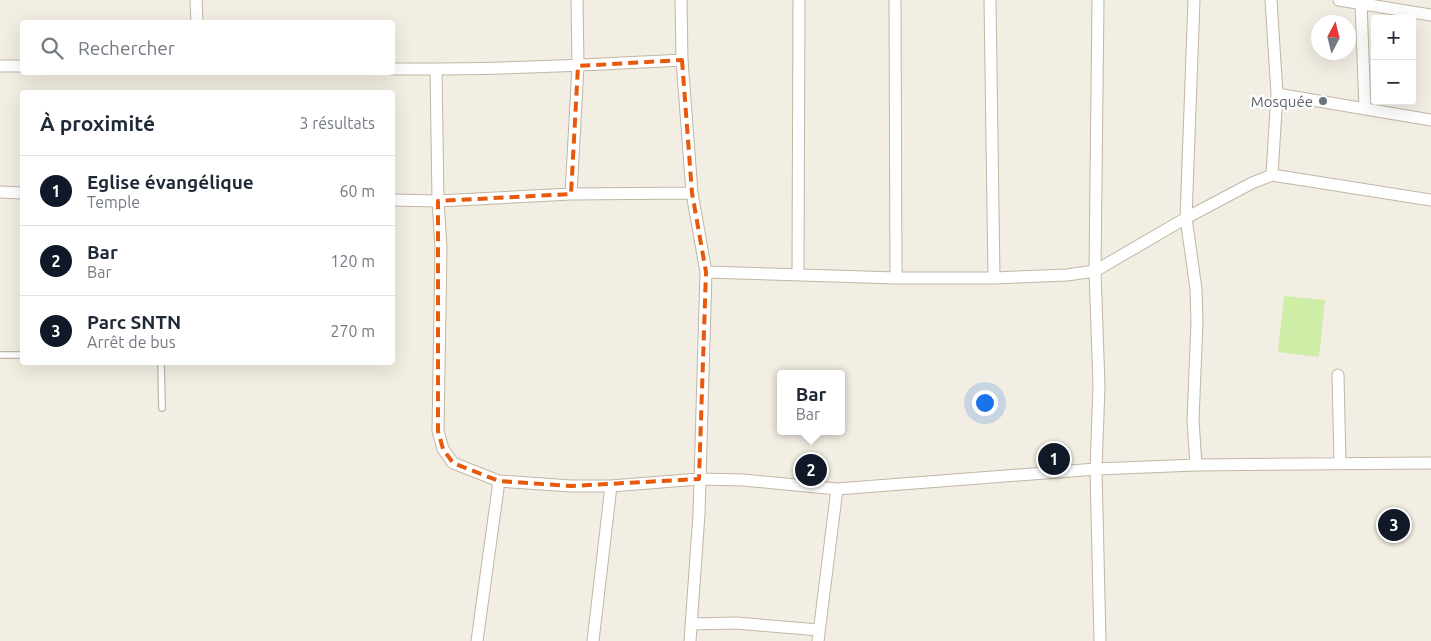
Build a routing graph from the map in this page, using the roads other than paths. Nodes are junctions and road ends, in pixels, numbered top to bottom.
1 (196, 0) edge
2 (577, 0) edge
3 (681, 0) edge
4 (799, 0) edge
5 (895, 0) edge
6 (990, 0) edge
7 (1098, 0) edge
8 (1194, 0) edge
9 (1271, 0) edge
10 (1339, 0) edge
11 (1361, 4) junction
12 (1431, 15) edge
13 (197, 20) edge
14 (682, 60) junction
15 (0, 66) edge
16 (20, 66) edge
17 (578, 66) junction
18 (395, 69) edge
19 (436, 69) junction
20 (1277, 94) junction
21 (1365, 109) junction
22 (1431, 120) edge
23 (1272, 174) junction
24 (0, 192) edge
25 (20, 193) edge
26 (692, 193) junction
27 (571, 194) junction
28 (395, 200) edge
29 (1431, 200) edge
30 (438, 201) junction
31 (1186, 218) junction
32 (1095, 270) junction
33 (706, 272) junction
34 (798, 275) junction
35 (896, 278) junction
36 (994, 278) junction
37 (0, 355) edge
38 (20, 355) edge
39 (161, 365) edge
40 (1338, 375) dead end
41 (162, 408) dead end
42 (1340, 463) junction
43 (1431, 463) edge
44 (1196, 465) junction
45 (1096, 468) junction
46 (699, 479) junction
47 (498, 481) junction
48 (610, 486) junction
49 (837, 489) junction
50 (691, 624) junction
51 (818, 636) edge
52 (477, 641) edge
53 (593, 641) edge
54 (690, 641) edge
55 (1100, 641) edge

1 - 13 street
2 - 17 street
3 - 14 street
4 - 34 street
5 - 35 street
6 - 36 street
7 - 32 street
8 - 31 street
9 - 20 street
10 - 11 street
11 - 12 street
11 - 21 street
14 - 17 street
14 - 26 street
15 - 16 street
17 - 19 street
17 - 27 street
18 - 19 street
19 - 30 street
20 - 21 street
20 - 23 street
21 - 22 street
23 - 29 street
23 - 31 street
24 - 25 street
26 - 27 street
26 - 33 street
27 - 30 street
28 - 30 street
30 - 47 street
31 - 32 street
31 - 44 street
32 - 36 street
32 - 45 street
33 - 34 street
33 - 46 street
34 - 35 street
35 - 36 street
37 - 38 lane
39 - 41 lane
40 - 42 street
42 - 43 street
42 - 44 street
44 - 45 street
45 - 49 street
45 - 55 street
46 - 48 street
46 - 49 street
46 - 50 street
47 - 48 street
47 - 52 street
48 - 53 street
49 - 51 street
50 - 51 street
50 - 54 street

